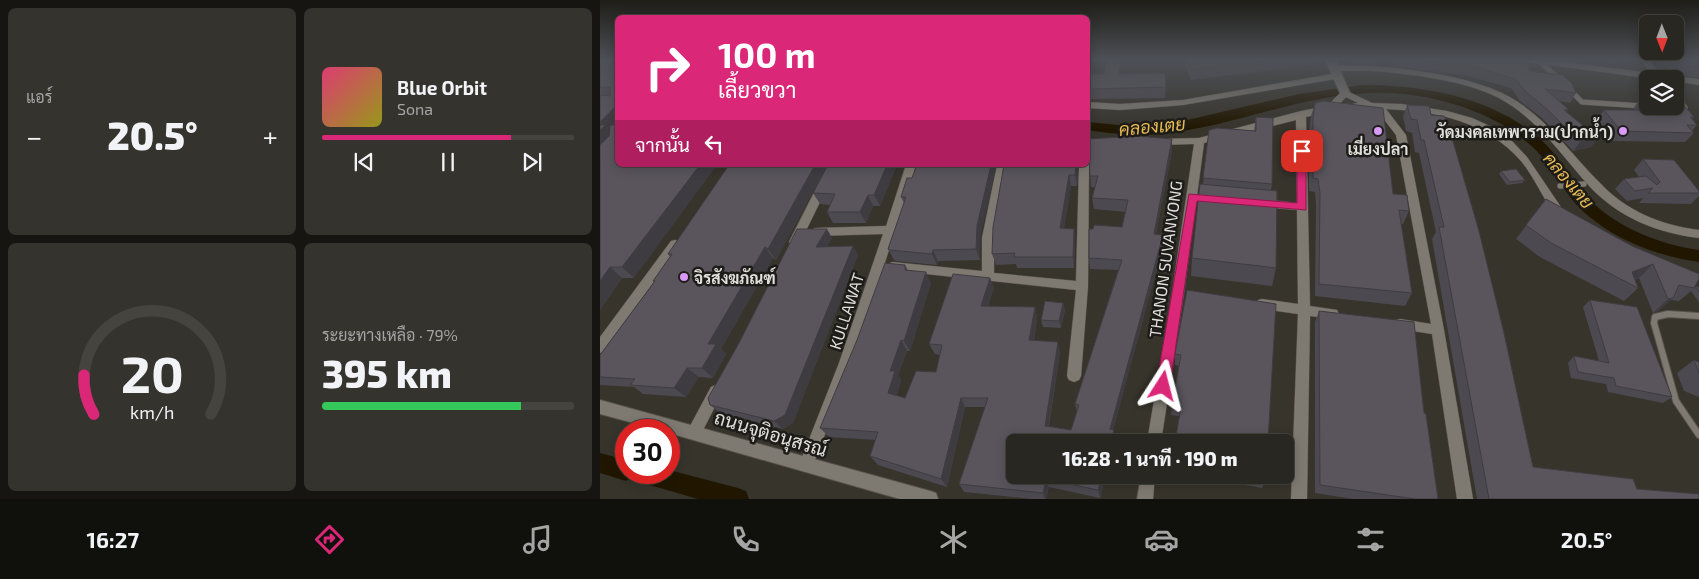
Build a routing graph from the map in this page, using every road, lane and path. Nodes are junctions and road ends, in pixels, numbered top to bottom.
1 (1295, 82) edge
2 (1340, 82) edge
3 (1451, 82) edge
4 (1562, 82) edge
5 (1345, 93) junction
6 (1090, 105) edge
7 (1375, 106) junction
8 (1639, 106) edge
9 (1330, 108) junction
10 (1301, 114) junction
11 (1199, 140) junction
12 (1150, 143) edge
13 (832, 167) edge
14 (910, 167) edge
15 (1002, 167) edge
16 (1084, 167) edge
17 (1584, 184) dead end
18 (1560, 186) dead end
19 (1248, 202) edge
20 (1303, 207) junction
21 (1568, 220) edge
22 (888, 230) junction
23 (800, 232) junction
24 (1699, 234) edge
25 (680, 238) edge
26 (791, 250) edge
27 (878, 266) junction
28 (988, 276) junction
29 (1082, 286) junction
30 (1246, 302) edge
31 (1304, 309) junction
32 (1342, 315) edge
33 (1699, 316) edge
34 (1390, 323) edge
35 (1438, 330) junction
36 (600, 347) edge
37 (1074, 376) dead end
38 (722, 379) edge
39 (600, 408) edge
40 (695, 431) junction
41 (1156, 434) edge
42 (1699, 435) edge
43 (806, 465) junction
44 (1146, 484) edge
45 (930, 499) edge
46 (1144, 499) edge
47 (1299, 499) edge
48 (1465, 499) edge

1 - 6 street
2 - 5 street
3 - 24 street
4 - 8 lane
5 - 7 street
5 - 9 street
7 - 9 street
7 - 21 street
7 - 35 street
9 - 10 street
10 - 11 street
10 - 20 street
11 - 12 street
11 - 41 street, THANON SUVANVONG
13 - 23 street
14 - 22 street, KULLAWAT
15 - 28 street
16 - 29 street
17 - 18 lane
19 - 20 street
20 - 31 street
22 - 23 street
22 - 27 street, KULLAWAT
23 - 26 street
25 - 36 street
27 - 28 street
27 - 43 street, KULLAWAT
28 - 29 street
29 - 37 street
30 - 31 street
31 - 32 street
31 - 47 street
33 - 42 lane
34 - 35 street
35 - 48 street
38 - 40 street
39 - 40 street, ถนนจุติอนุสรณ์
40 - 43 street, ถนนจุติอนุสรณ์
43 - 45 street, ถนนจุติอนุสรณ์
44 - 46 street

